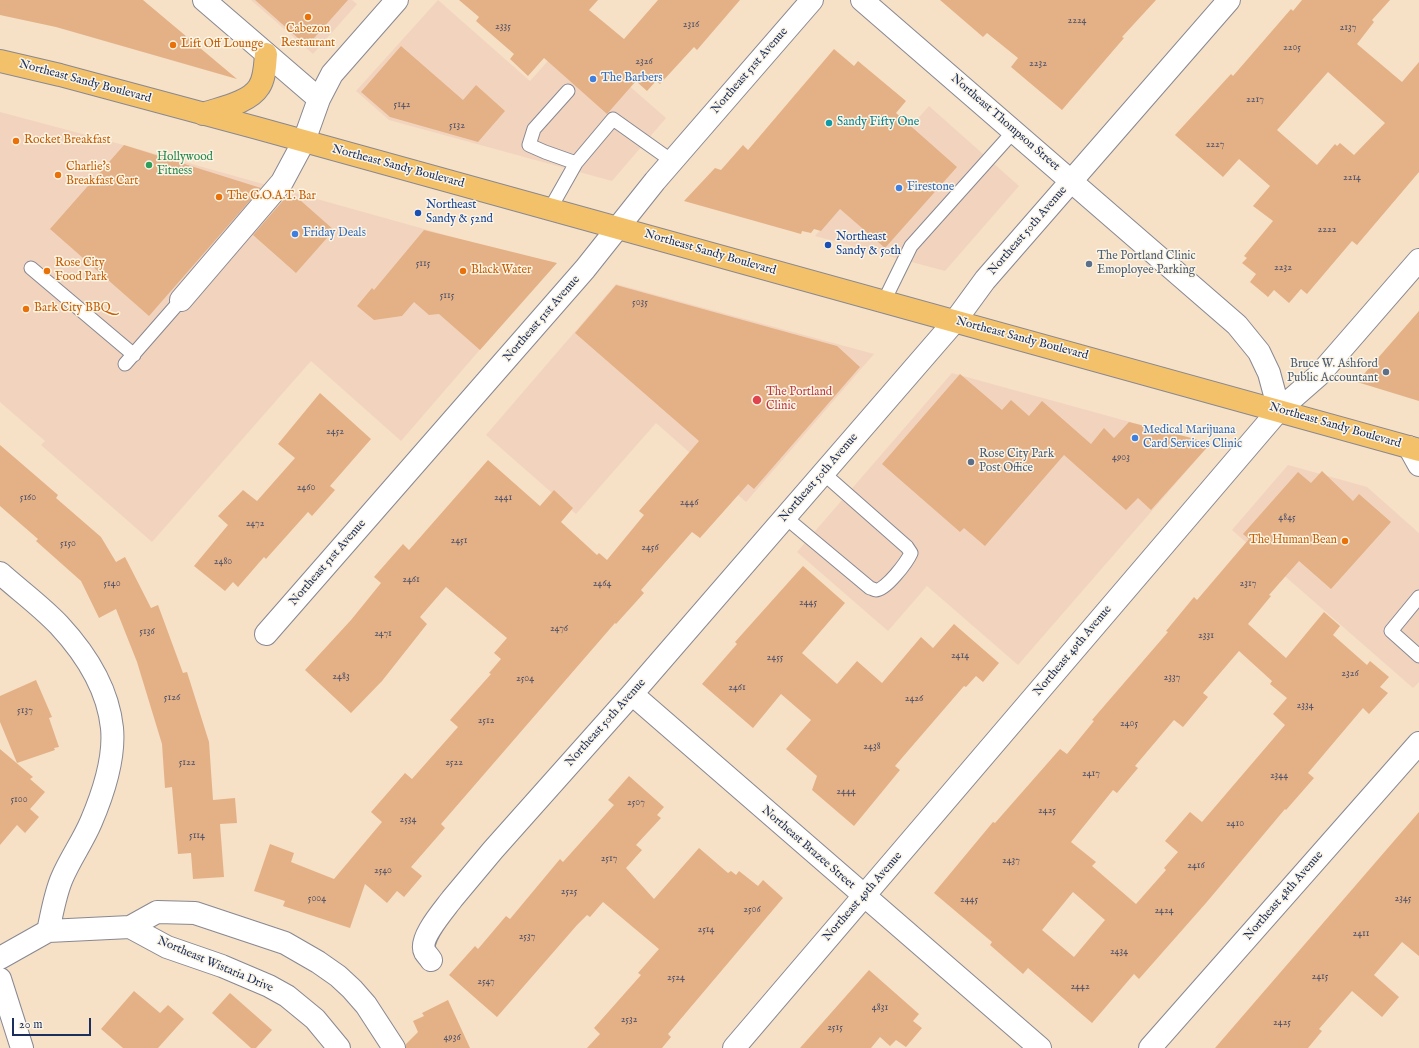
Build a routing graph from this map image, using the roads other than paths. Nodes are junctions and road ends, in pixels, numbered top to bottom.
1 (204, 0) edge
2 (397, 0) edge
3 (812, 0) edge
4 (862, 0) edge
5 (1229, 0) edge
6 (266, 54) junction
7 (0, 61) edge
8 (568, 91) dead end
9 (319, 99) junction
10 (203, 114) junction
11 (1014, 131) junction
12 (304, 141) junction
13 (672, 161) junction
14 (576, 163) junction
15 (1072, 180) junction
16 (550, 209) junction
17 (618, 228) junction
18 (1419, 260) edge
19 (32, 268) dead end
20 (181, 300) joint
21 (884, 301) junction
22 (955, 321) junction
23 (1279, 410) junction
24 (1416, 454) edge
25 (823, 473) junction
26 (785, 517) junction
27 (0, 573) edge
28 (1419, 597) edge
29 (266, 634) dead end
30 (1419, 656) edge
31 (632, 694) junction
32 (1419, 743) edge
33 (864, 897) junction
34 (130, 927) junction
35 (48, 931) junction
36 (0, 958) edge
37 (431, 960) dead end
38 (0, 978) edge
39 (22, 1048) edge
40 (339, 1048) edge
41 (394, 1048) edge
42 (734, 1048) edge
43 (1040, 1048) edge
44 (1150, 1048) edge

1 - 6 street
2 - 9 street
3 - 13 street, Northeast 51st Avenue
4 - 11 street, Northeast Thompson Street
5 - 15 street, Northeast 50th Avenue
6 - 9 street
6 - 10 main road
7 - 10 main road, Northeast Sandy Boulevard
8 - 14 lane
9 - 12 street
10 - 12 main road, Northeast Sandy Boulevard
11 - 15 street, Northeast Thompson Street
11 - 21 lane
12 - 16 main road, Northeast Sandy Boulevard
12 - 20 street
13 - 14 lane
13 - 17 street, Northeast 51st Avenue
14 - 16 lane
15 - 22 street, Northeast 50th Avenue
15 - 23 street, Northeast Thompson Street
16 - 17 main road, Northeast Sandy Boulevard
17 - 21 main road, Northeast Sandy Boulevard
17 - 29 street, Northeast 51st Avenue
18 - 23 street, Northeast 49th Avenue
19 - 20 lane
21 - 22 main road, Northeast Sandy Boulevard
22 - 23 main road, Northeast Sandy Boulevard
22 - 25 street, Northeast 50th Avenue
23 - 24 main road, Northeast Sandy Boulevard
23 - 33 street, Northeast 49th Avenue
25 - 26 street, Northeast 50th Avenue
25 - 26 lane
26 - 31 street, Northeast 50th Avenue
27 - 35 street
28 - 30 lane
31 - 33 street, Northeast Brazee Street
31 - 37 street, Northeast 50th Avenue
32 - 44 street, Northeast 48th Avenue
33 - 42 street, Northeast 49th Avenue
33 - 43 street, Northeast Brazee Street
34 - 35 street
34 - 40 street, Northeast Wistaria Drive
34 - 41 street
35 - 36 street
38 - 39 street

